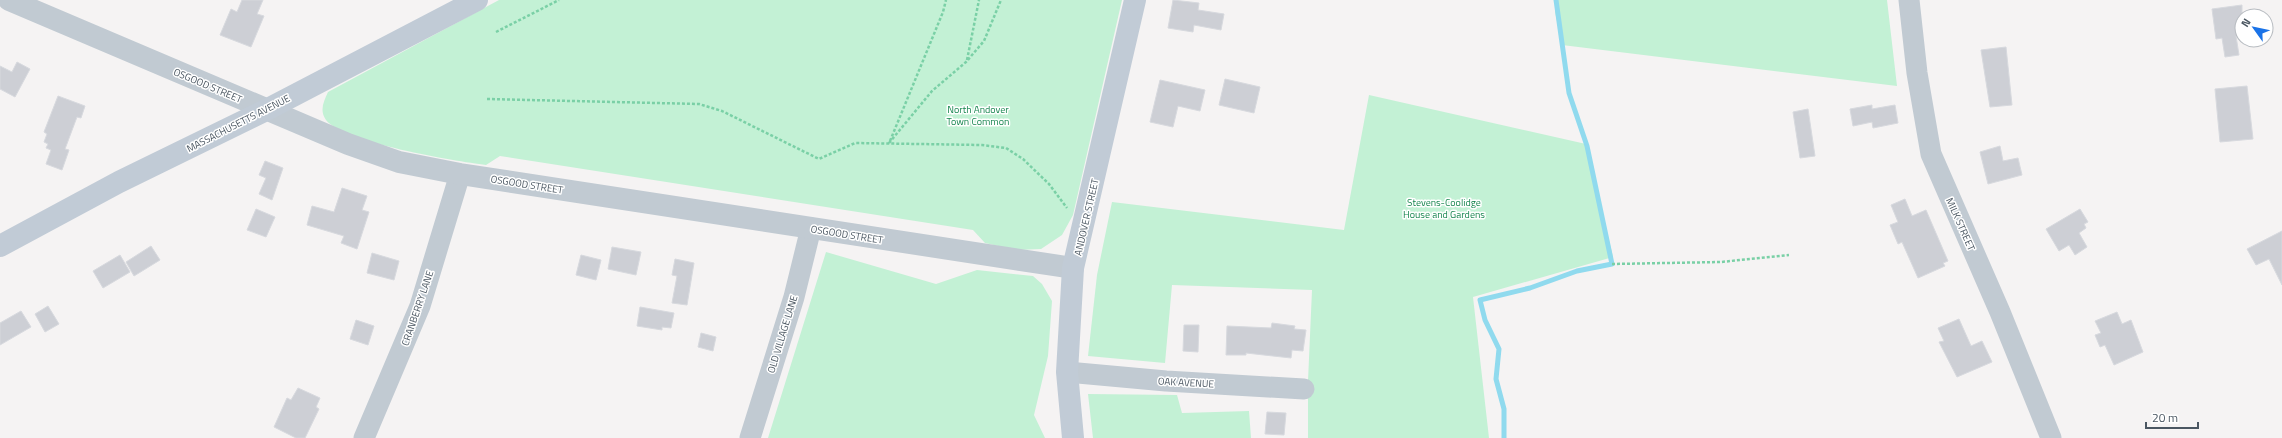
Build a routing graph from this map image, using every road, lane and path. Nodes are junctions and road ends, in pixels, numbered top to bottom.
1 (9, 0) edge
2 (477, 0) edge
3 (559, 0) edge
4 (946, 0) edge
5 (979, 0) edge
6 (1001, 0) edge
7 (1135, 0) edge
8 (1909, 0) edge
9 (496, 32) dead end
10 (966, 62) junction
11 (487, 99) dead end
12 (266, 110) junction
13 (889, 143) junction
14 (460, 174) junction
15 (1067, 208) dead end
16 (811, 228) junction
17 (0, 246) edge
18 (1789, 255) dead end
19 (1612, 264) dead end
20 (1073, 268) junction
21 (1068, 372) junction
22 (1304, 389) dead end
23 (364, 438) edge
24 (750, 438) edge
25 (1073, 438) edge
26 (2051, 438) edge

1 - 12 street, OSGOOD STREET
2 - 12 main road, MASSACHUSETTS AVENUE
3 - 9 path
4 - 13 path
5 - 10 path
6 - 10 path
7 - 20 main road, ANDOVER STREET
8 - 26 street, MILK STREET
10 - 13 path
11 - 13 path
12 - 14 street, OSGOOD STREET
12 - 17 main road, MASSACHUSETTS AVENUE
13 - 15 path
14 - 16 street, OSGOOD STREET
14 - 23 street, CRANBERRY LANE
16 - 20 street, OSGOOD STREET
16 - 24 street, OLD VILLAGE LANE
18 - 19 path
20 - 21 main road, ANDOVER STREET
21 - 22 street, OAK AVENUE
21 - 25 main road, ANDOVER STREET

